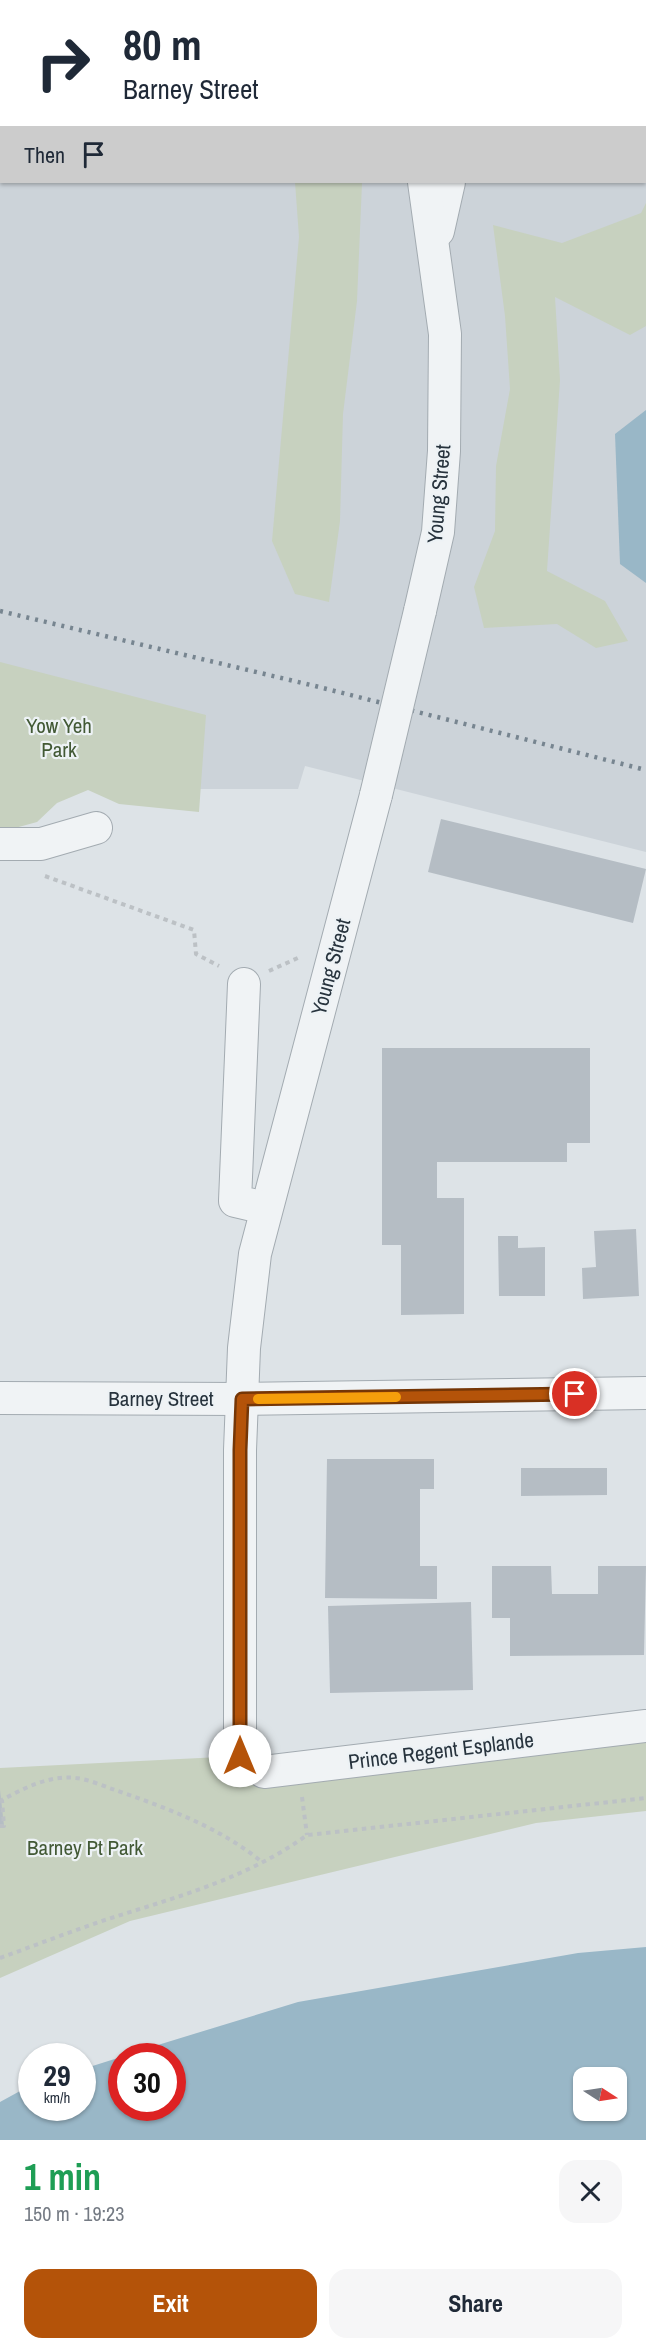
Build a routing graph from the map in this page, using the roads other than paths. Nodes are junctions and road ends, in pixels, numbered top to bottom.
1 (424, 183) edge
2 (449, 183) edge
3 (434, 253) junction
4 (96, 828) dead end
5 (0, 844) edge
6 (244, 984) road end
7 (266, 1208) junction
8 (646, 1393) edge
9 (0, 1398) edge
10 (242, 1399) junction
11 (646, 1726) edge
12 (240, 1756) joint

1 - 3 street, Young Street
2 - 3 street
3 - 7 street, Young Street, bridge
4 - 5 street
6 - 7 street
7 - 10 street, Young Street
8 - 10 street, Barney Street
9 - 10 street, Barney Street
10 - 12 street, Young Street
11 - 12 street, Prince Regent Esplande

